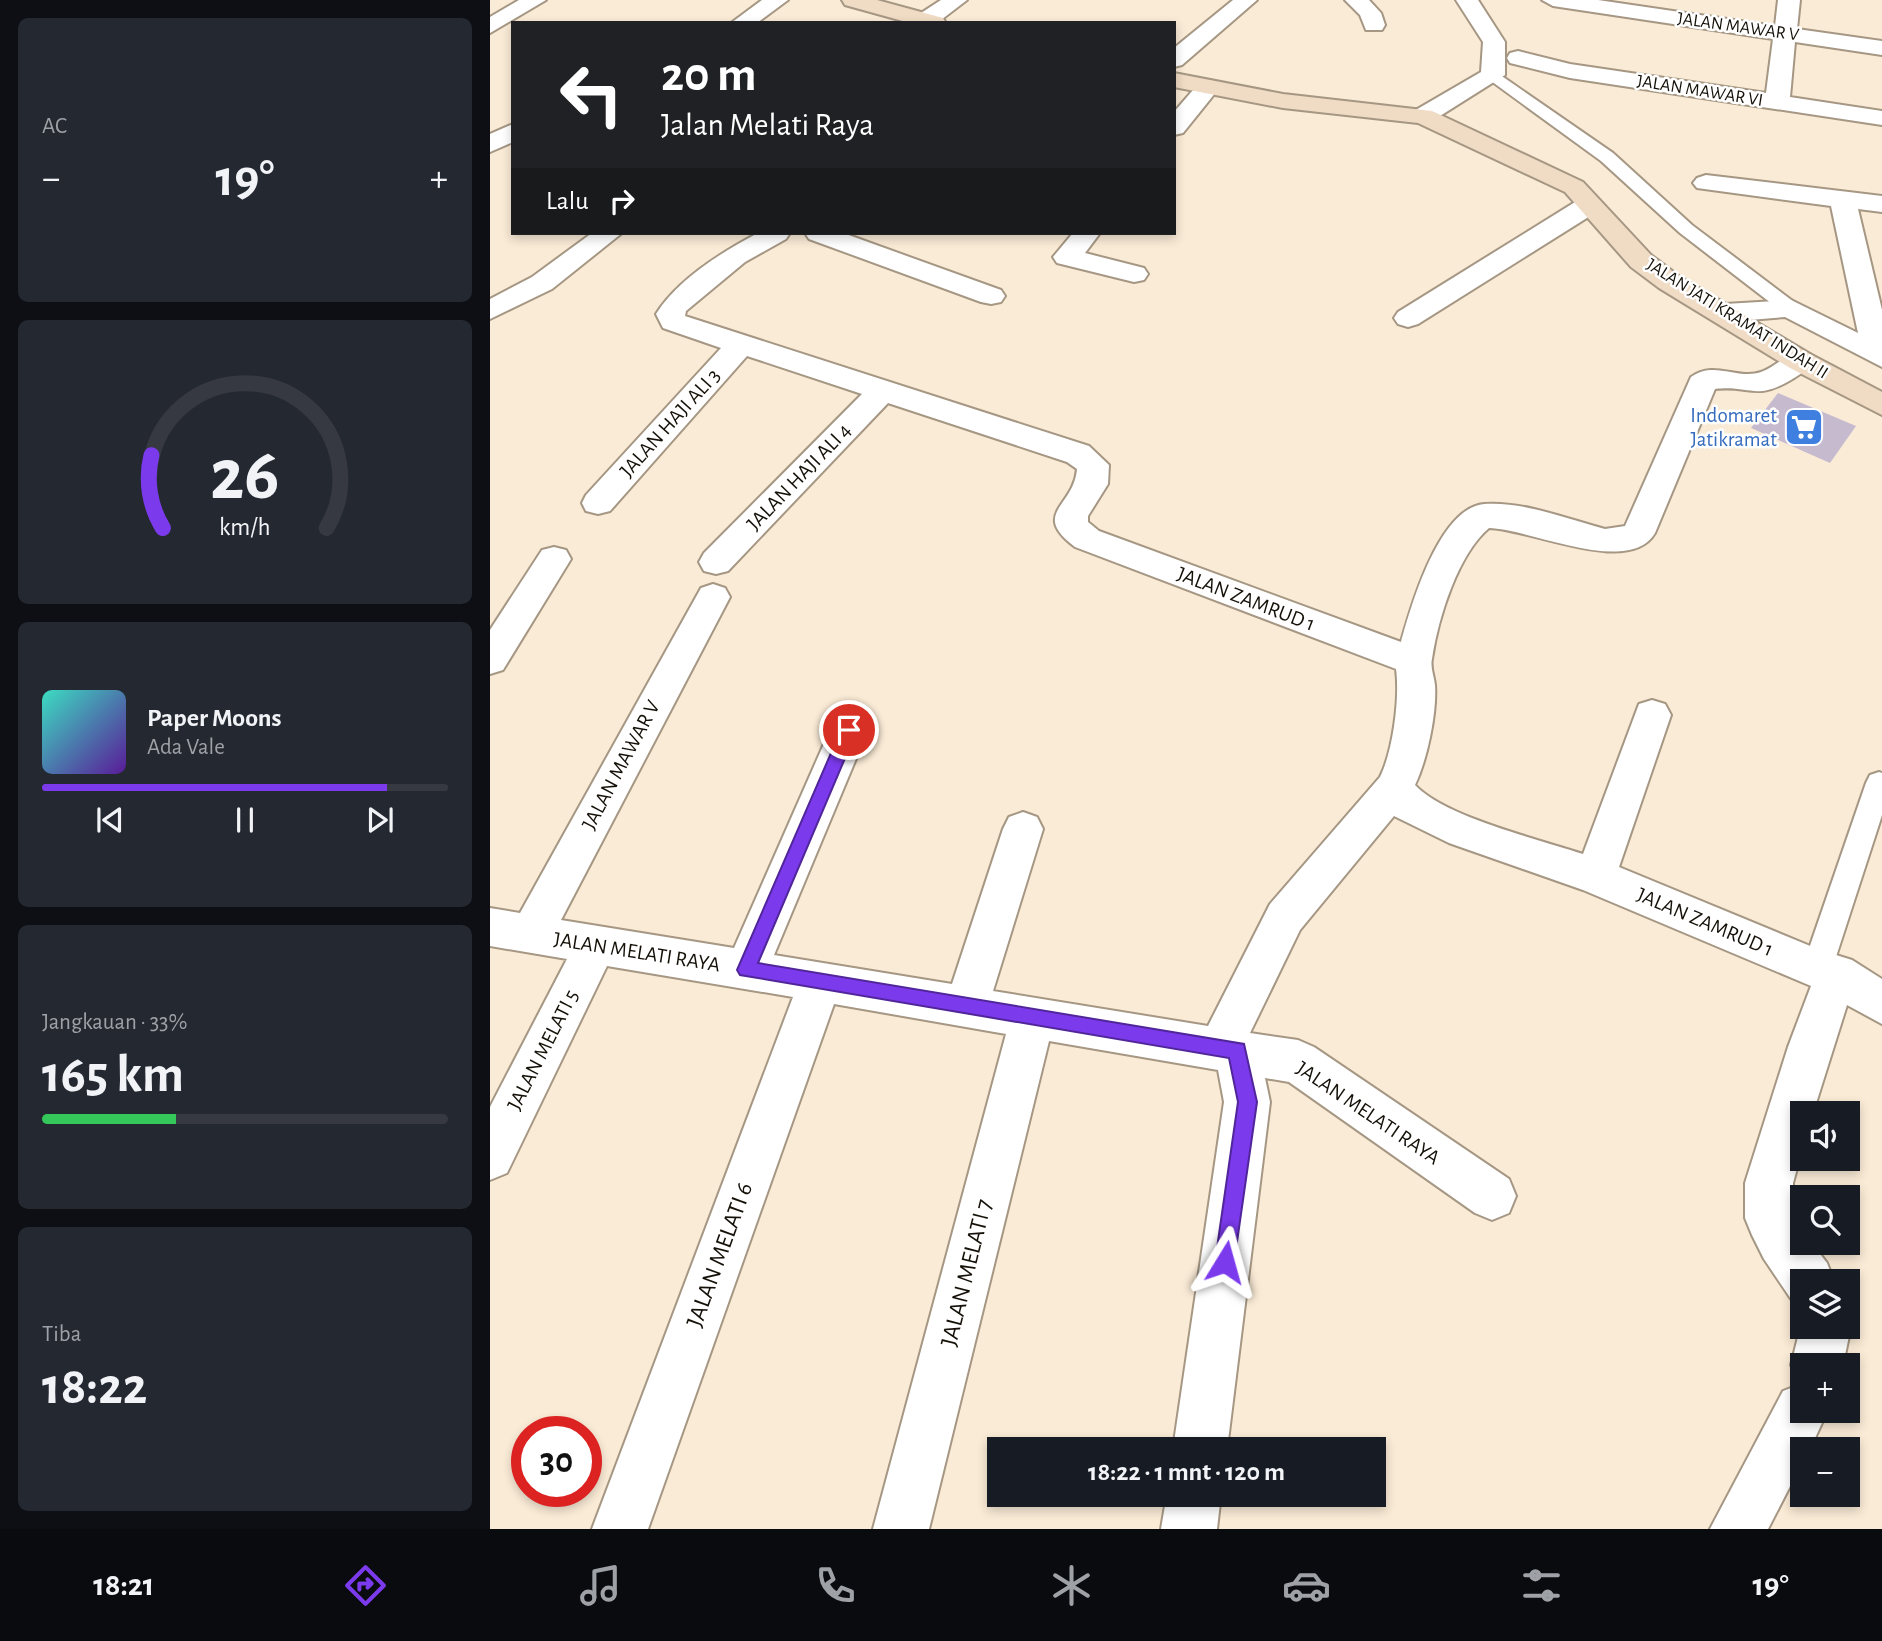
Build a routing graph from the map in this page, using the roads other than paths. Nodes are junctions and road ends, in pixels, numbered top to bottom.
1 (535, 0) edge
2 (777, 0) edge
3 (853, 0) edge
4 (956, 0) edge
5 (1246, 0) edge
6 (1356, 0) edge
7 (1467, 0) edge
8 (1553, 0) edge
9 (1788, 0) edge
10 (745, 21) edge
11 (926, 21) edge
12 (931, 21) edge
13 (1374, 25) dead end
14 (490, 26) edge
15 (1785, 34) junction
16 (1882, 48) edge
17 (1176, 58) edge
18 (1518, 58) dead end
19 (1493, 75) junction
20 (1176, 80) edge
21 (1208, 87) junction
22 (1777, 103) junction
23 (1423, 116) junction
24 (1882, 118) edge
25 (1176, 126) edge
26 (511, 132) edge
27 (490, 145) edge
28 (1706, 183) dead end
29 (1843, 200) junction
30 (1882, 204) edge
31 (1589, 205) junction
32 (606, 235) edge
33 (773, 235) edge
34 (823, 235) edge
35 (1085, 235) edge
36 (1134, 274) dead end
37 (991, 296) dead end
38 (1791, 309) junction
39 (490, 310) edge
40 (1725, 313) junction
41 (1408, 318) dead end
42 (741, 344) junction
43 (1880, 357) edge
44 (1800, 361) junction
45 (882, 391) junction
46 (1882, 405) edge
47 (598, 503) dead end
48 (554, 559) dead end
49 (714, 580) joint
50 (490, 660) edge
51 (1413, 661) junction
52 (1652, 715) dead end
53 (849, 730) dead end
54 (1880, 783) dead end
55 (1394, 788) junction
56 (1023, 829) dead end
57 (1595, 876) junction
58 (510, 931) edge
59 (596, 944) junction
60 (746, 970) junction
61 (1827, 972) junction
62 (820, 982) junction
63 (1882, 1004) edge
64 (967, 1006) junction
65 (1033, 1017) junction
66 (1228, 1049) junction
67 (490, 1156) edge
68 (1492, 1196) dead end
69 (1800, 1269) edge
70 (1795, 1423) edge
71 (1202, 1437) edge
72 (1192, 1507) edge
73 (620, 1529) edge
74 (901, 1529) edge
75 (1189, 1529) edge
76 (1738, 1529) edge

1 - 14 street
2 - 10 street
3 - 11 street
4 - 12 street
5 - 17 street
6 - 13 street
7 - 19 street
8 - 15 street, JALAN MAWAR V
9 - 15 street
15 - 16 street, JALAN MAWAR V
15 - 22 street
18 - 22 street, JALAN MAWAR VI
19 - 23 street
19 - 38 lane
20 - 21 street, JALAN JATI KRAMAT INDAH II
21 - 23 street, JALAN JATI KRAMAT INDAH II
21 - 25 street
22 - 24 street, JALAN MAWAR VI
23 - 31 street, JALAN JATI KRAMAT INDAH II
26 - 27 street
28 - 29 street
29 - 30 street
29 - 43 street
31 - 40 street, JALAN JATI KRAMAT INDAH II
31 - 41 street
32 - 39 street
33 - 42 street, JALAN ZAMRUD 1
34 - 37 street
35 - 36 street
38 - 40 street
38 - 43 street
40 - 44 street, JALAN JATI KRAMAT INDAH II
42 - 45 street, JALAN ZAMRUD 1
42 - 47 street, JALAN HAJI ALI 3
44 - 46 street, JALAN JATI KRAMAT INDAH II
44 - 51 street
45 - 49 street, JALAN HAJI ALI 4
45 - 51 street, JALAN ZAMRUD 1
48 - 50 street
49 - 58 street, JALAN MAWAR V
51 - 55 street
52 - 57 street
53 - 60 street
54 - 61 lane
55 - 57 street, JALAN ZAMRUD 1
55 - 66 street
56 - 64 street
57 - 61 street, JALAN ZAMRUD 1
58 - 59 street, JALAN MELATI RAYA
59 - 60 street, JALAN MELATI RAYA
59 - 67 street, JALAN MELATI 5
60 - 62 street, JALAN MELATI RAYA
61 - 63 street, JALAN ZAMRUD 1
61 - 69 street
62 - 64 street, JALAN MELATI RAYA
62 - 73 street, JALAN MELATI 6
64 - 65 street, JALAN MELATI RAYA
65 - 66 street, JALAN MELATI RAYA
65 - 74 street, JALAN MELATI 7
66 - 68 street, JALAN MELATI RAYA
66 - 71 street
70 - 76 street
72 - 75 street

